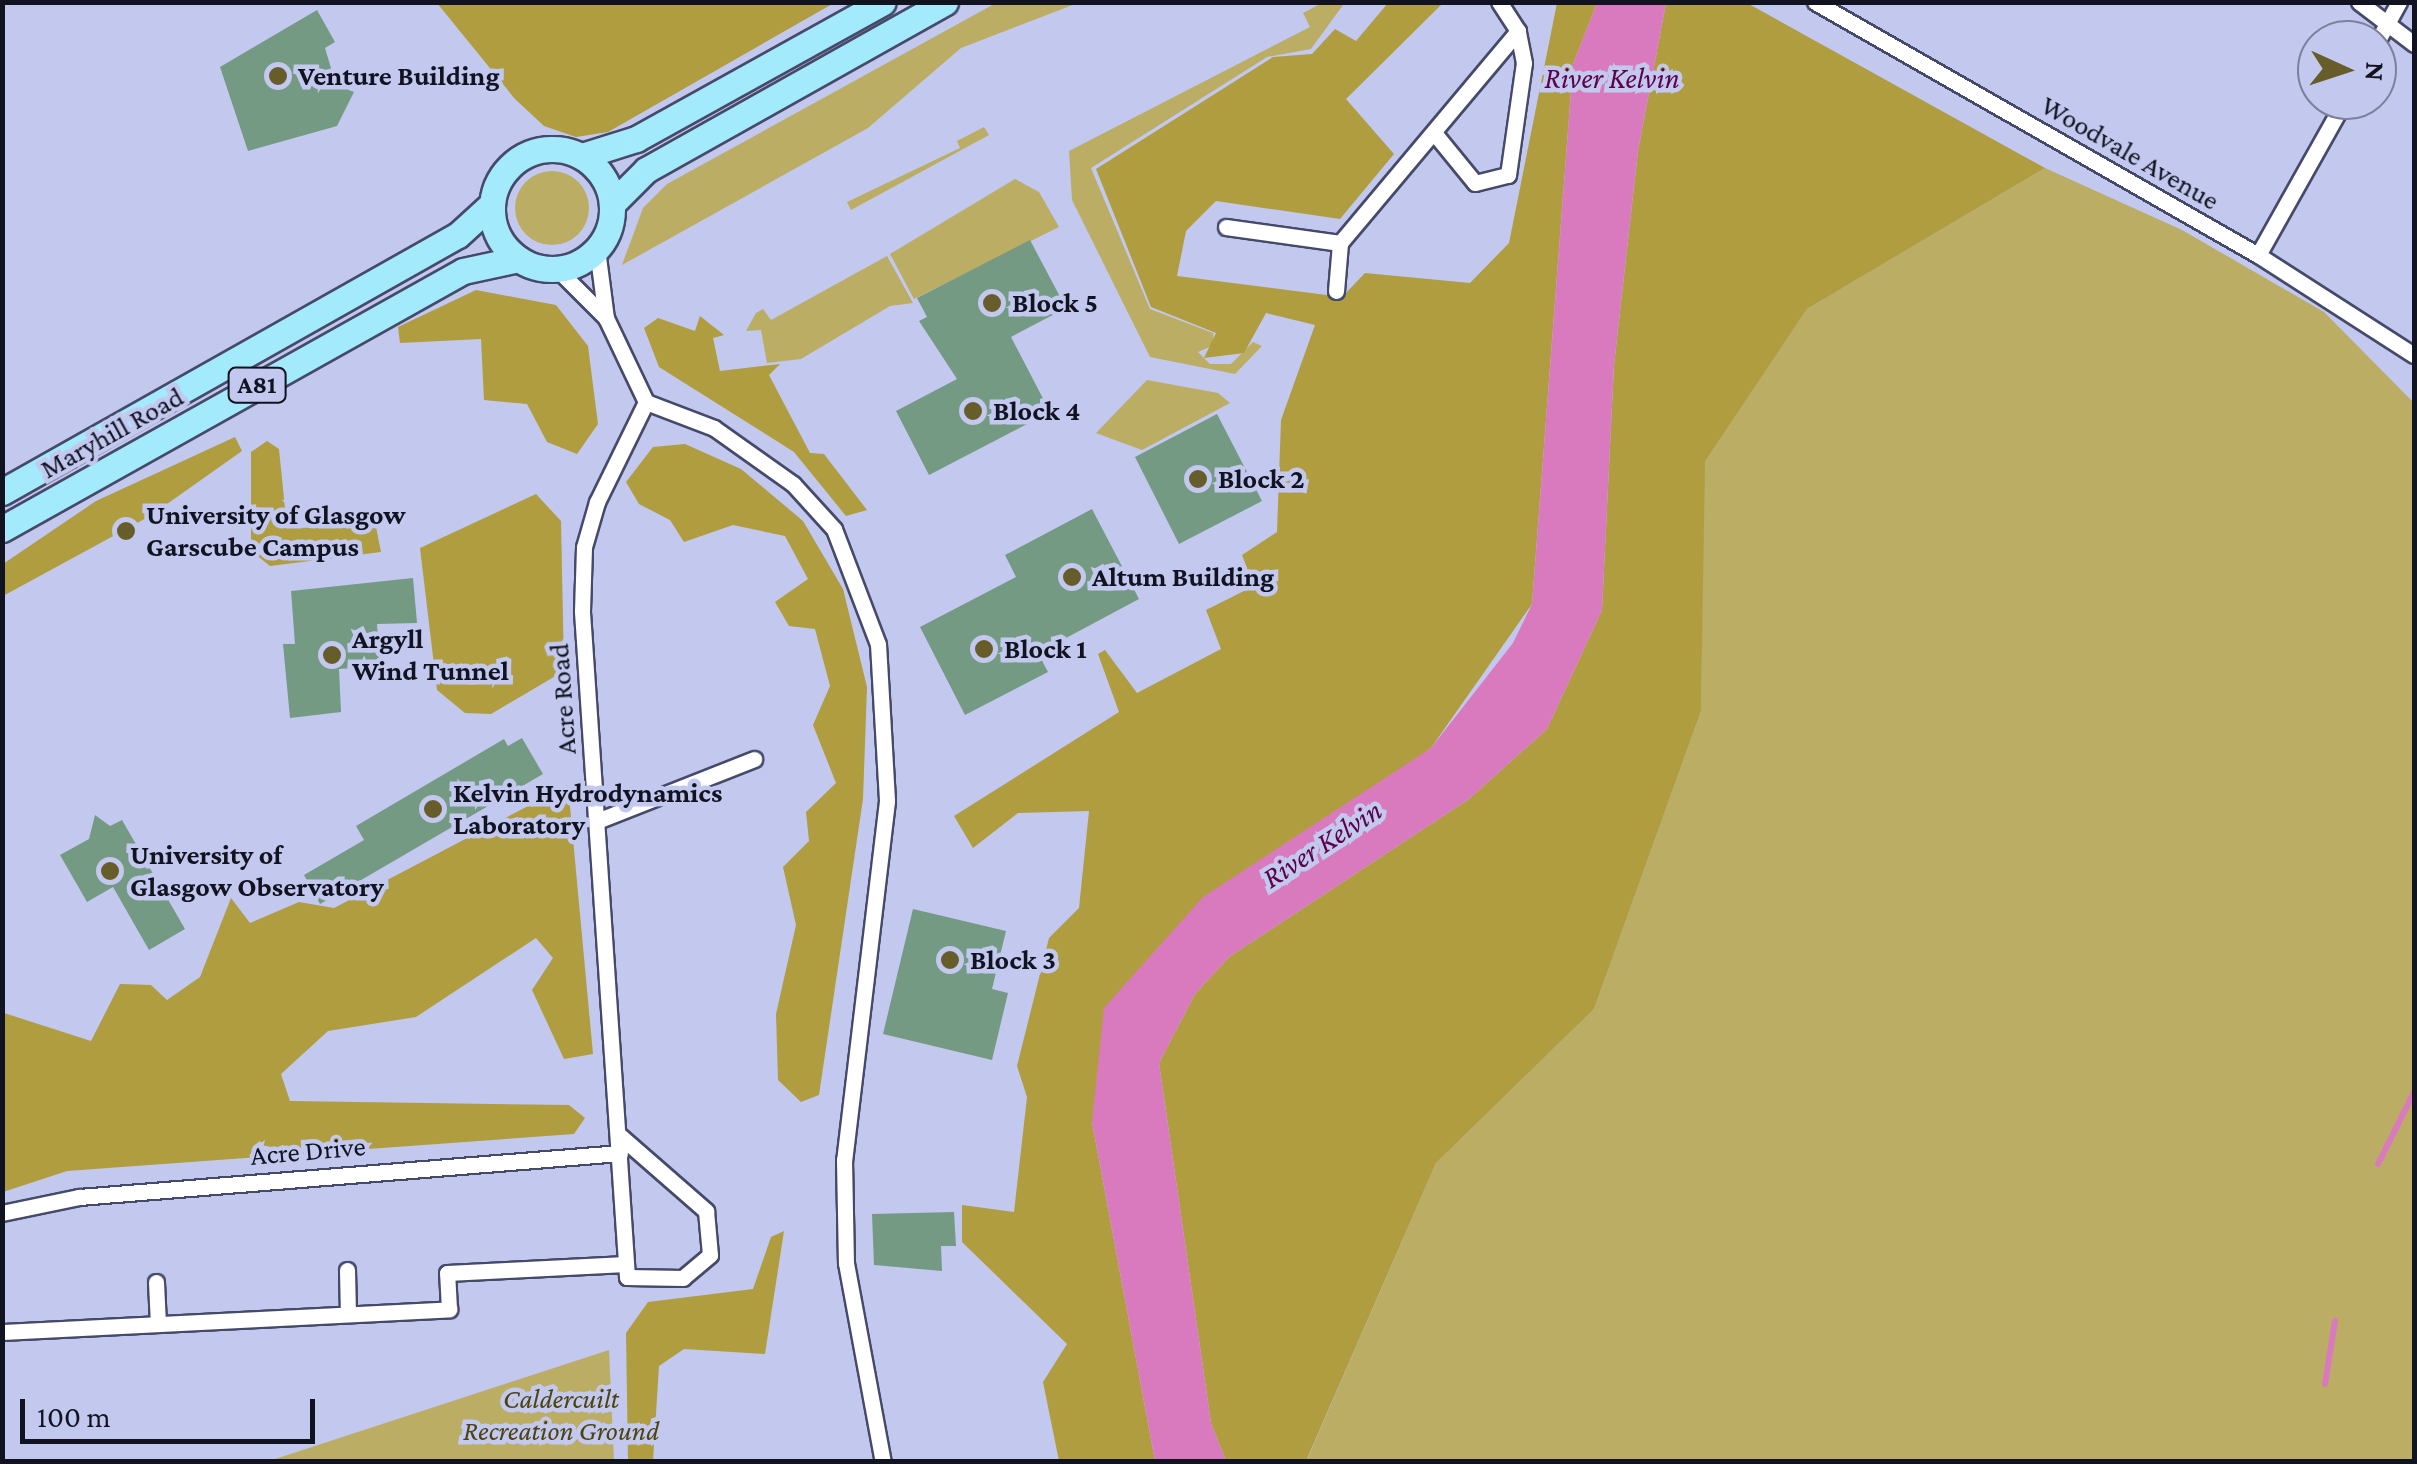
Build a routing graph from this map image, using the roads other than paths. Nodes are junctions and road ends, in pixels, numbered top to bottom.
1 (883, 2) edge
2 (945, 2) edge
3 (1499, 2) edge
4 (1815, 2) edge
5 (2359, 2) edge
6 (2399, 2) edge
7 (2390, 20) joint
8 (1518, 31) junction
9 (2334, 120) edge
10 (1435, 134) junction
11 (582, 156) junction
12 (492, 204) junction
13 (612, 204) junction
14 (1226, 227) dead end
15 (1340, 243) junction
16 (597, 248) junction
17 (2258, 255) junction
18 (518, 259) junction
19 (557, 269) junction
20 (1336, 291) dead end
21 (606, 318) junction
22 (2414, 355) edge
23 (646, 402) junction
24 (2, 492) edge
25 (2, 529) edge
26 (754, 759) dead end
27 (597, 821) junction
28 (619, 1135) junction
29 (620, 1153) junction
30 (2, 1214) edge
31 (346, 1270) dead end
32 (627, 1271) junction
33 (156, 1282) dead end
34 (348, 1314) junction
35 (158, 1324) junction
36 (2, 1332) edge
37 (883, 1462) edge

1 - 11 main road, A81
2 - 13 main road
3 - 8 street
4 - 17 street, Woodvale Avenue
5 - 7 street
6 - 7 street
8 - 10 street
8 - 10 street
9 - 17 street
10 - 15 street
11 - 12 main road, A81
11 - 13 main road
12 - 18 main road
12 - 24 main road, Maryhill Road / A81
13 - 16 main road
14 - 15 street
15 - 20 street
16 - 19 main road
16 - 21 street
17 - 22 street, Woodvale Avenue
18 - 19 main road, A81
18 - 25 main road, Maryhill Road / A81
19 - 21 street
21 - 23 street
23 - 27 street, Acre Road
23 - 37 street
26 - 27 street
27 - 28 street, Acre Road
28 - 29 street, Acre Road
28 - 32 street
29 - 30 street, Acre Drive
29 - 32 street, Acre Road
31 - 34 street
32 - 34 street
33 - 35 street
34 - 35 street
35 - 36 street

